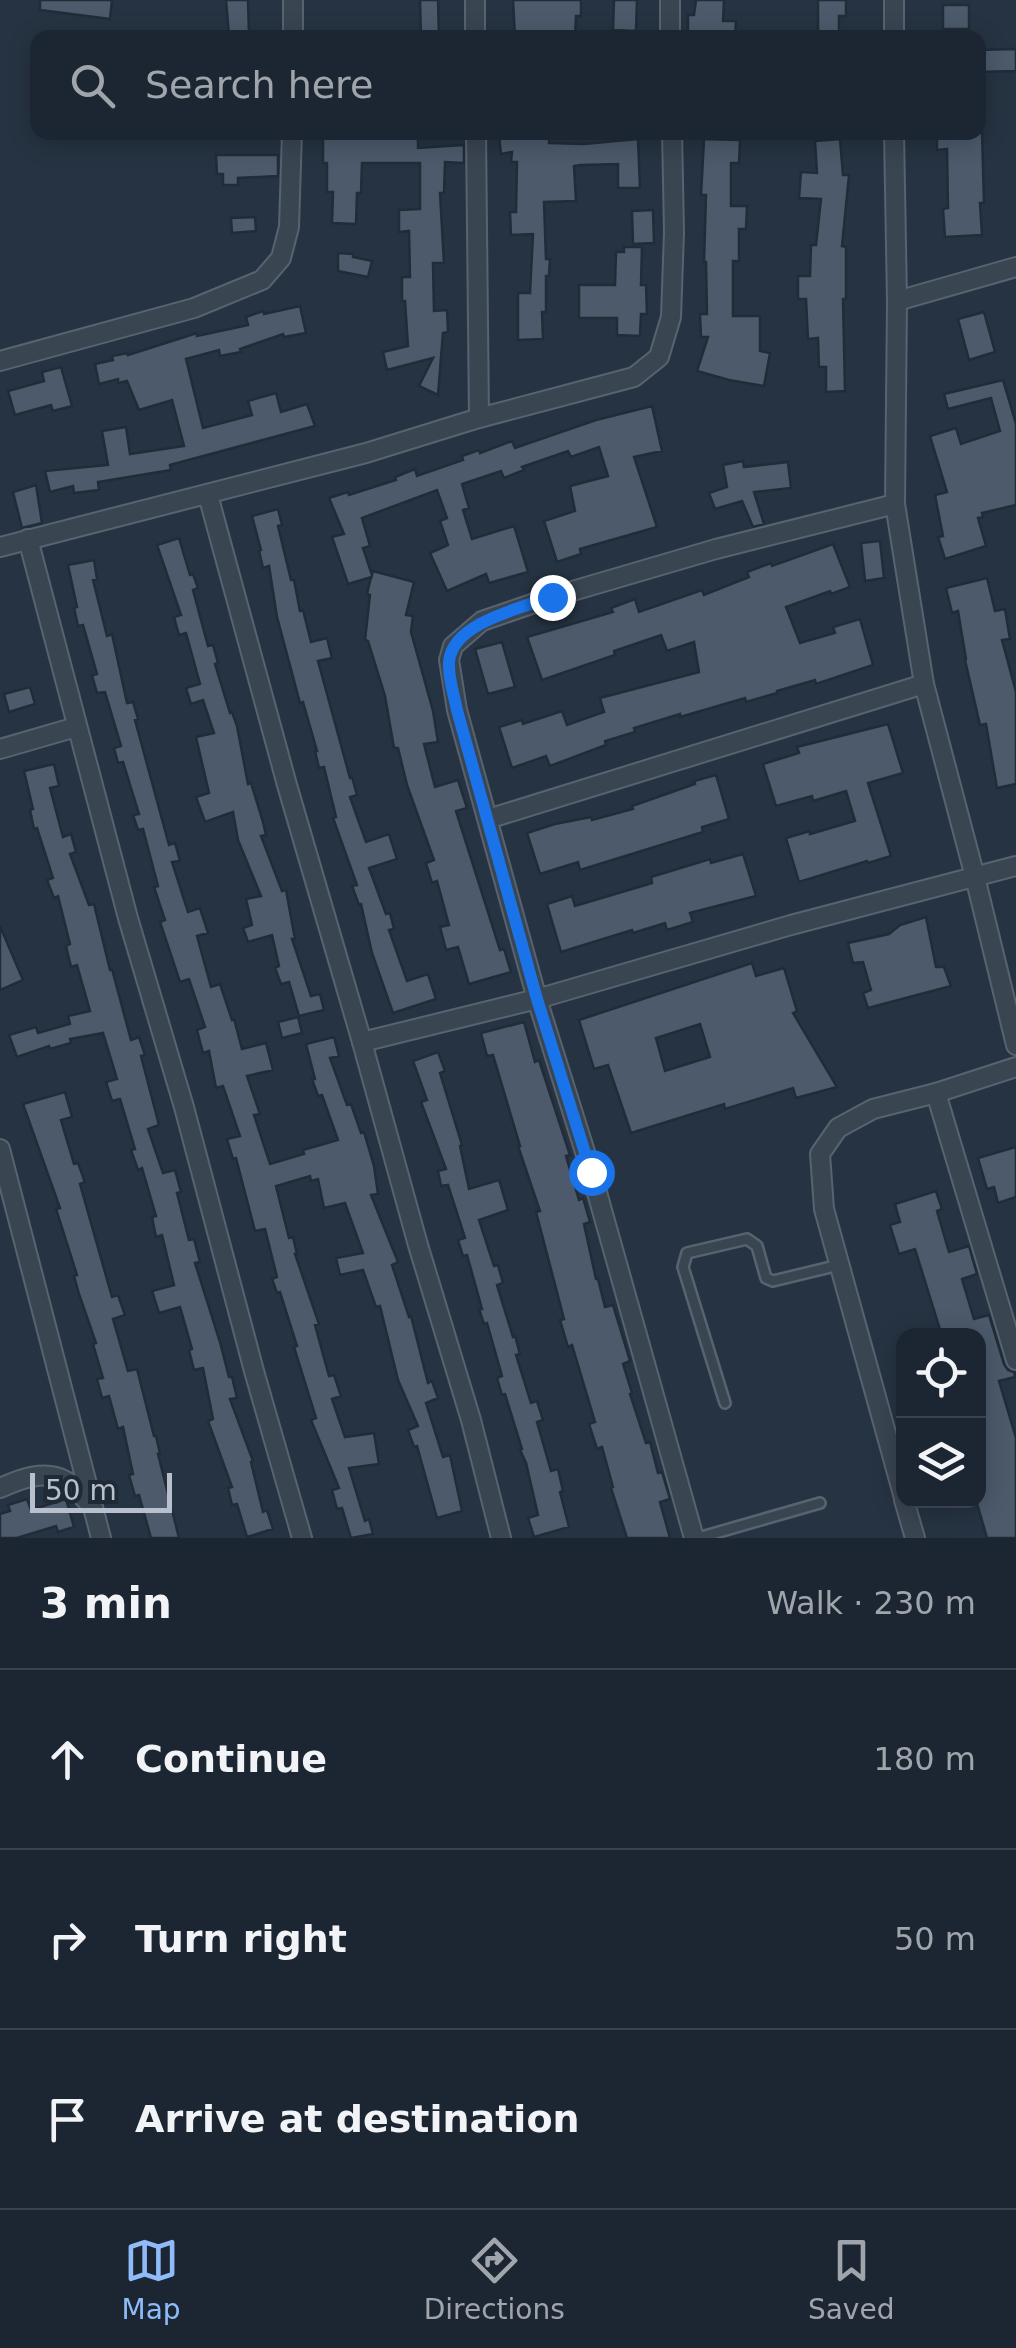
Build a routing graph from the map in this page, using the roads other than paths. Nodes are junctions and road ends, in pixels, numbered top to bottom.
1 (293, 0) edge
2 (475, 0) edge
3 (670, 0) edge
4 (894, 0) edge
5 (293, 30) edge
6 (475, 30) edge
7 (670, 30) edge
8 (894, 30) edge
9 (292, 140) edge
10 (476, 140) edge
11 (672, 140) edge
12 (894, 140) edge
13 (1016, 267) edge
14 (897, 300) junction
15 (0, 360) edge
16 (479, 418) junction
17 (208, 495) junction
18 (895, 504) junction
19 (28, 540) junction
20 (0, 548) edge
21 (924, 684) junction
22 (76, 727) junction
23 (0, 749) edge
24 (488, 819) junction
25 (1016, 866) edge
26 (975, 877) junction
27 (537, 999) junction
28 (362, 1042) junction
29 (1016, 1045) edge
30 (1016, 1067) edge
31 (936, 1092) junction
32 (0, 1149) edge
33 (839, 1265) junction
34 (1016, 1360) edge
35 (726, 1403) dead end
36 (896, 1470) edge
37 (0, 1488) edge
38 (820, 1503) dead end
39 (91, 1505) junction
40 (907, 1508) edge
41 (101, 1538) edge
42 (302, 1538) edge
43 (501, 1538) edge
44 (696, 1538) edge
45 (915, 1538) edge

1 - 5 street
2 - 6 street
3 - 7 street
4 - 8 street
9 - 15 street
10 - 16 street
11 - 16 street
12 - 14 street
13 - 14 street
14 - 18 street
16 - 17 street
17 - 19 street
17 - 28 street
18 - 21 street
18 - 24 street
19 - 20 street
19 - 22 street
21 - 24 street
21 - 26 street
22 - 23 street
22 - 42 street
24 - 27 street
25 - 26 street
26 - 27 street
26 - 29 street
27 - 28 street
27 - 44 street
28 - 43 street
30 - 31 street
31 - 33 street
31 - 34 street
32 - 39 street
33 - 35 lane
33 - 36 street
37 - 39 street
38 - 44 lane
39 - 41 street
40 - 45 street

